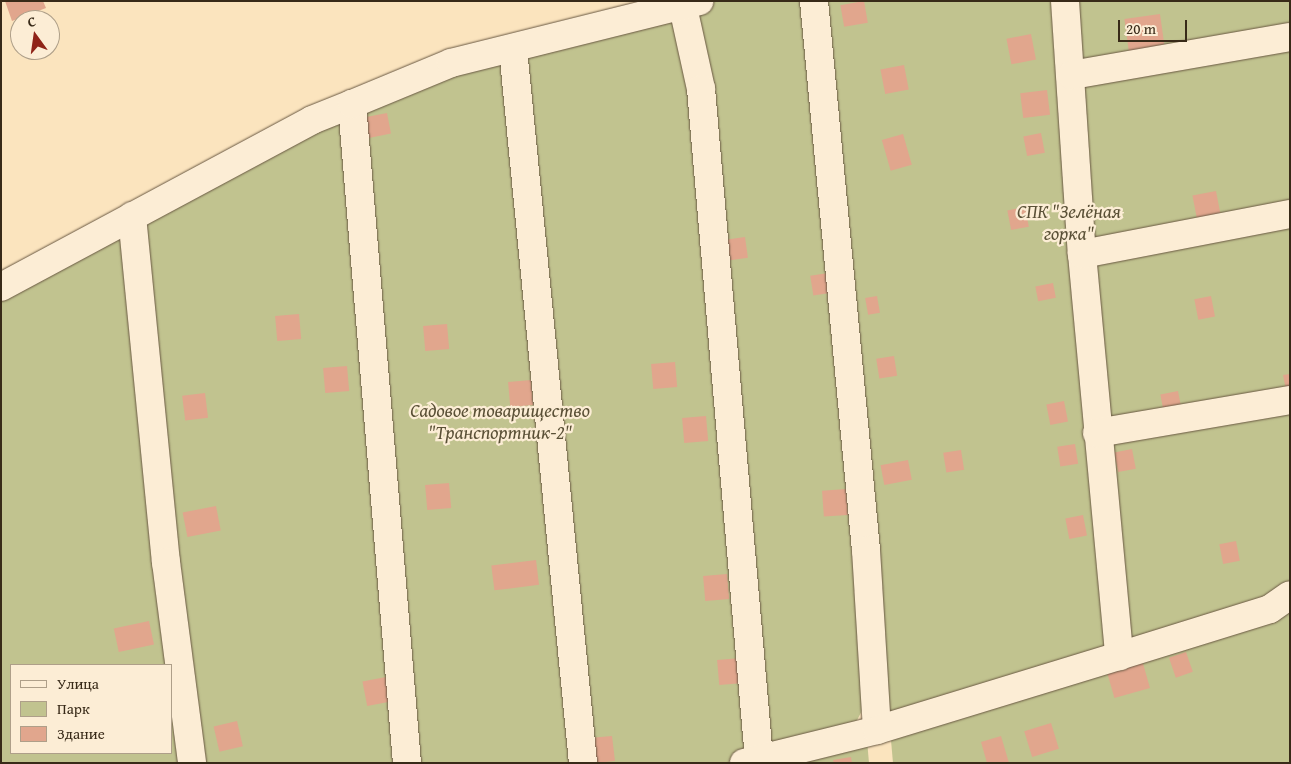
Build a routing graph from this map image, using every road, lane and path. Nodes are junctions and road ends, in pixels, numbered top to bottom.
1 (814, 1) edge
2 (1065, 1) edge
3 (691, 4) edge
4 (1290, 37) edge
5 (513, 49) junction
6 (1072, 75) junction
7 (352, 104) junction
8 (1290, 214) edge
9 (132, 216) junction
10 (1082, 254) junction
11 (1, 287) edge
12 (1290, 400) edge
13 (1097, 433) junction
14 (1290, 596) edge
15 (1118, 656) junction
16 (877, 730) junction
17 (751, 761) edge
18 (192, 763) edge
19 (407, 763) edge
20 (584, 763) edge

1 - 16 lane
2 - 6 lane
3 - 5 lane
3 - 17 lane
4 - 6 lane
5 - 7 lane
5 - 20 lane
6 - 10 lane
7 - 9 lane
7 - 19 lane
8 - 10 lane
9 - 11 lane
9 - 18 lane
10 - 13 lane
12 - 13 lane
13 - 15 lane
14 - 15 lane
15 - 16 lane
16 - 17 lane

